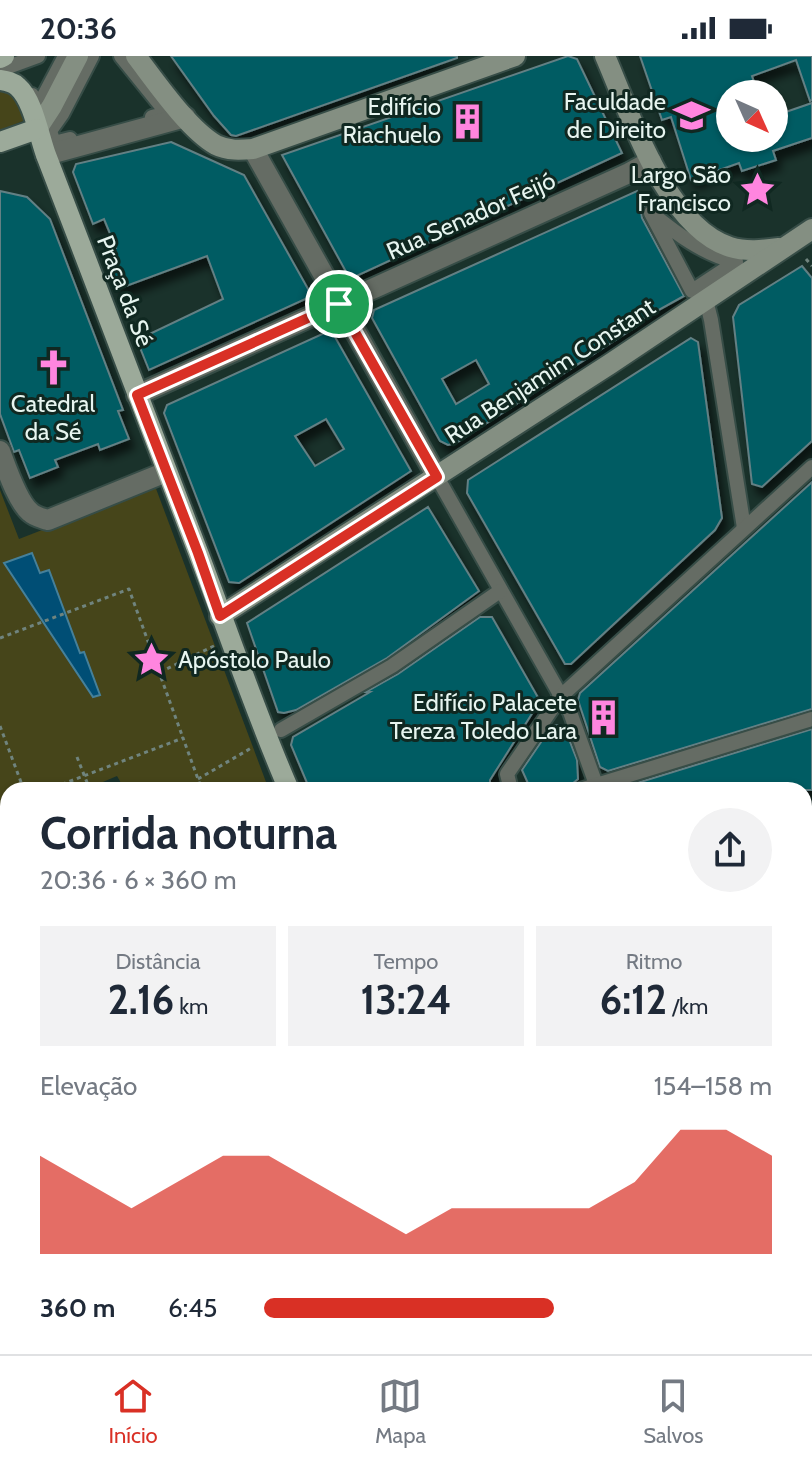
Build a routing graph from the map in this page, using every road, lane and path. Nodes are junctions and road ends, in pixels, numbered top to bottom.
1 (38, 56) edge
2 (65, 56) edge
3 (78, 56) edge
4 (92, 56) edge
5 (121, 56) edge
6 (136, 56) edge
7 (515, 56) edge
8 (605, 56) edge
9 (0, 71) edge
10 (0, 80) edge
11 (185, 117) junction
12 (37, 129) junction
13 (0, 142) edge
14 (253, 149) junction
15 (46, 155) junction
16 (651, 161) junction
17 (812, 229) edge
18 (783, 248) junction
19 (806, 259) dead end
20 (736, 262) joint
21 (812, 266) edge
22 (706, 300) junction
23 (339, 304) junction
24 (137, 395) junction
25 (0, 451) edge
26 (812, 467) edge
27 (166, 472) junction
28 (437, 477) junction
29 (744, 528) junction
30 (500, 591) junction
31 (220, 616) junction
32 (0, 638) edge
33 (219, 644) dead end
34 (160, 672) junction
35 (560, 697) junction
36 (812, 719) edge
37 (0, 726) edge
38 (281, 730) dead end
39 (183, 738) junction
40 (259, 744) dead end
41 (77, 757) dead end
42 (84, 776) junction
43 (198, 779) junction
44 (21, 782) edge
45 (68, 782) edge
46 (87, 782) edge
47 (199, 782) edge
48 (286, 782) edge
49 (509, 782) edge
50 (596, 782) edge
51 (617, 782) edge

1 - 9 street
2 - 9 street
3 - 12 main road
4 - 5 street
6 - 11 main road
7 - 14 main road
8 - 16 main road
10 - 12 main road, Praça da Sé
11 - 14 main road
11 - 15 street
12 - 13 main road
12 - 15 main road, Praça da Sé
14 - 23 street
15 - 24 main road, Praça da Sé
16 - 18 main road
16 - 23 street, Rua Senador Feijó
17 - 18 main road
18 - 22 main road
19 - 21 path
20 - 20 street
22 - 28 main road, Rua Benjamim Constant
22 - 29 street
23 - 24 street, Rua Senador Feijó
23 - 28 street
24 - 27 main road, Praça da Sé
25 - 27 street
26 - 29 street
27 - 31 main road, Praça da Sé
28 - 30 street
28 - 31 main road, Rua Benjamim Constant
29 - 35 street
30 - 35 street
30 - 38 street
31 - 48 main road, Praça da Sé
32 - 34 path
33 - 34 path
34 - 39 path
35 - 49 street
35 - 50 street
36 - 51 street
37 - 44 path
39 - 42 path
39 - 43 path
40 - 43 path
41 - 42 path
42 - 45 path
42 - 46 path
43 - 47 path

